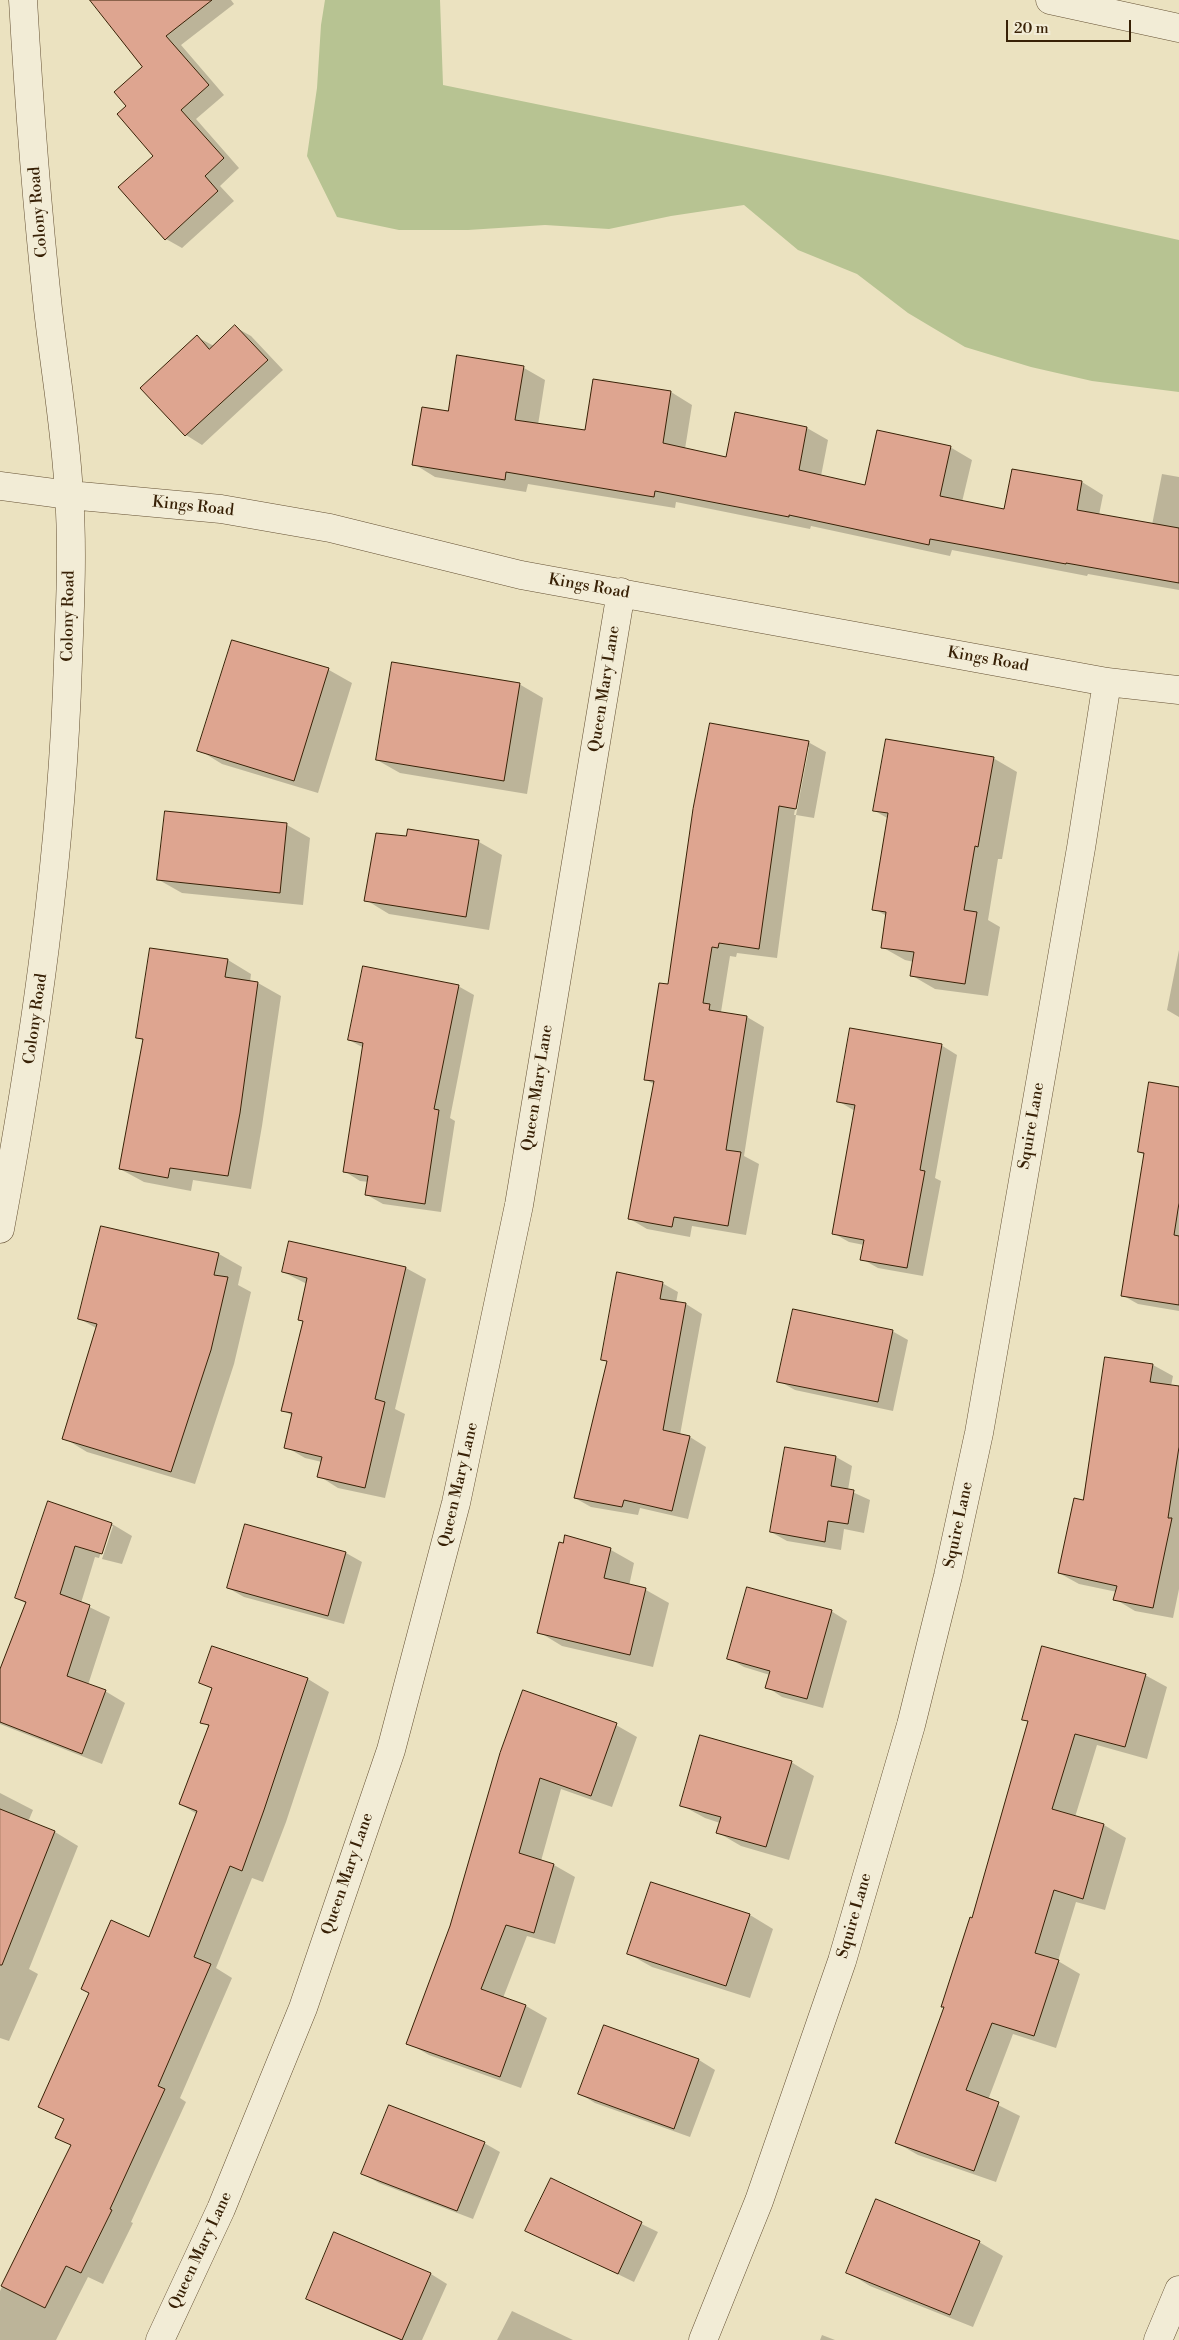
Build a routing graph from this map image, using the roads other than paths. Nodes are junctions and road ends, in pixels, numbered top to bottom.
1 (23, 0) edge
2 (1050, 0) edge
3 (1179, 28) edge
4 (0, 486) edge
5 (69, 495) junction
6 (620, 592) junction
7 (1107, 682) junction
8 (1179, 690) edge
9 (0, 1229) edge
10 (1179, 2290) edge
11 (160, 2340) edge
12 (703, 2340) edge
13 (1158, 2340) edge

1 - 5 street, Colony Road
2 - 3 street
4 - 5 street, Kings Road
5 - 6 street, Kings Road
5 - 9 street, Colony Road
6 - 7 street, Kings Road
6 - 11 street, Queen Mary Lane
7 - 8 street, Kings Road
7 - 12 street, Squire Lane
10 - 13 street

